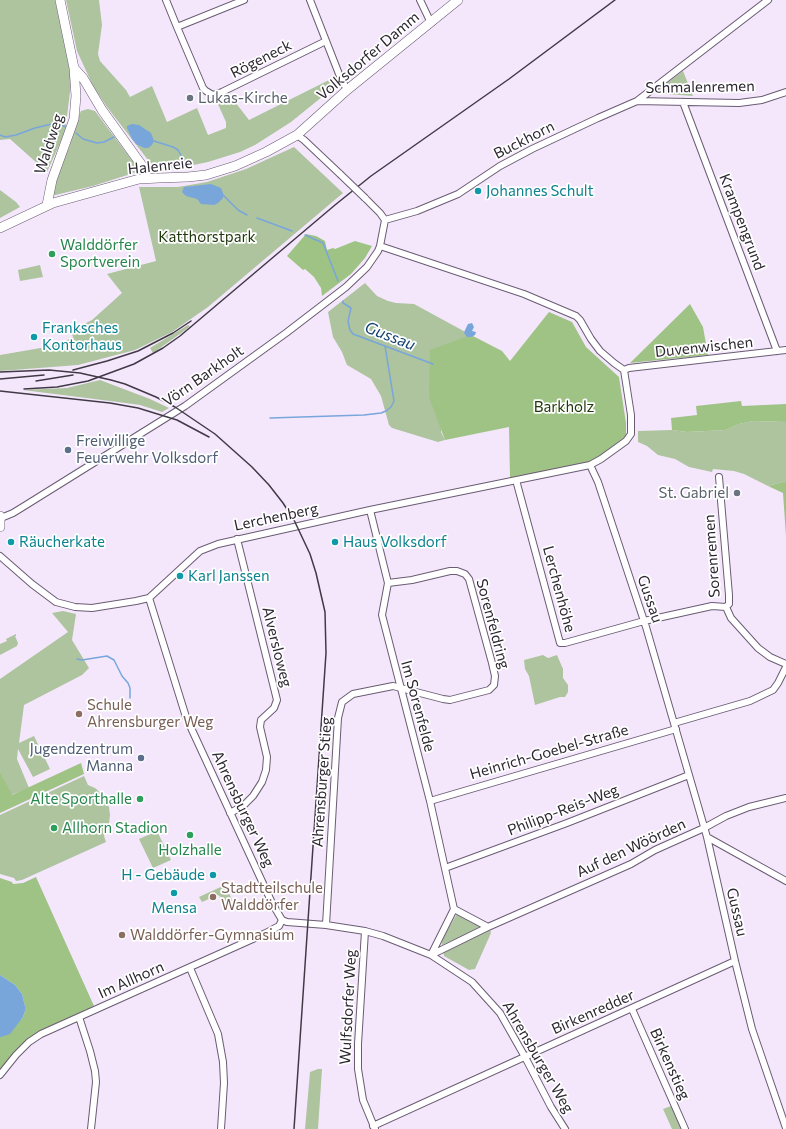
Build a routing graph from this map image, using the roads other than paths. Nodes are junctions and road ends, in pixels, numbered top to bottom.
1 (60, 0) edge
2 (166, 0) edge
3 (244, 0) edge
4 (310, 0) edge
5 (420, 0) edge
6 (458, 0) edge
7 (768, 0) edge
8 (430, 23) junction
9 (177, 27) junction
10 (326, 41) junction
11 (74, 68) junction
12 (347, 90) junction
13 (786, 92) edge
14 (637, 101) junction
15 (683, 102) junction
16 (297, 135) junction
17 (147, 178) junction
18 (47, 205) junction
19 (385, 220) junction
20 (0, 228) edge
21 (380, 246) junction
22 (786, 350) edge
23 (777, 351) junction
24 (624, 370) junction
25 (590, 465) junction
26 (719, 477) dead end
27 (516, 480) junction
28 (370, 510) junction
29 (0, 520) edge
30 (237, 539) junction
31 (0, 556) edge
32 (388, 583) junction
33 (149, 598) junction
34 (726, 607) junction
35 (644, 621) junction
36 (786, 666) edge
37 (400, 687) junction
38 (675, 726) junction
39 (690, 775) junction
40 (786, 798) edge
41 (430, 801) junction
42 (230, 813) junction
43 (704, 828) junction
44 (706, 837) junction
45 (445, 868) junction
46 (786, 881) edge
47 (454, 909) junction
48 (282, 920) junction
49 (326, 925) junction
50 (488, 927) junction
51 (366, 931) junction
52 (431, 955) junction
53 (735, 961) junction
54 (190, 968) junction
55 (632, 1009) junction
56 (79, 1017) junction
57 (525, 1057) junction
58 (0, 1075) edge
59 (374, 1127) edge
60 (90, 1128) edge
61 (786, 1128) edge
62 (221, 1129) edge
63 (565, 1129) edge
64 (685, 1129) edge

1 - 11 main road, Waldweg
2 - 9 street
3 - 9 street
4 - 10 street
5 - 8 street
6 - 8 main road, Volksdorfer Damm
7 - 14 street, Buckhorn
8 - 12 main road, Volksdorfer Damm
9 - 10 street, Rögeneck
10 - 12 street
11 - 17 main road, Waldweg
11 - 18 main road, Waldweg
12 - 16 main road, Volksdorfer Damm
13 - 15 street, Schmalenremen
14 - 15 street, Schmalenremen
14 - 19 street, Buckhorn
15 - 23 street, Krampengrund
16 - 17 main road, Halenreie
16 - 19 street, bridge
17 - 18 main road, Halenreie
18 - 20 main road, Halenreie
19 - 21 street, Vörn Barkholt
21 - 24 street
21 - 29 street, Vörn Barkholt
22 - 23 street, Duvenwischen
23 - 24 street, Duvenwischen
24 - 25 street
25 - 27 street, Lerchenberg
25 - 35 street, Gussau
26 - 34 street, Sorenremen
27 - 28 street, Lerchenberg
27 - 35 street, Lerchenhöhe
28 - 30 street, Lerchenberg
28 - 32 street, Im Sorenfelde
30 - 33 street, Lerchenberg
30 - 42 street, Alversloweg
31 - 33 street
32 - 37 street, Im Sorenfelde
32 - 37 street, Sorenfeldring
33 - 42 street, Ahrensburger Weg
34 - 35 street
34 - 36 street
35 - 38 street, Gussau
36 - 38 street, Heinrich-Goebel-Straße
37 - 41 street, Im Sorenfelde
37 - 49 street, Ahrensburger Stieg
38 - 39 street, Gussau
38 - 41 street, Heinrich-Goebel-Straße
39 - 43 street, Gussau
39 - 45 street, Philipp-Reis-Weg
40 - 43 street, Auf den Wöörden
41 - 45 street, Im Sorenfelde
42 - 48 street, Ahrensburger Weg
43 - 44 street, Gussau
43 - 50 street, Auf den Wöörden
44 - 46 street
44 - 53 street, Gussau
45 - 47 street, Im Sorenfelde
47 - 50 street
47 - 52 street
48 - 49 street, Ahrensburger Weg
48 - 54 street, Im Allhorn
49 - 51 street, Ahrensburger Weg
50 - 52 street, Auf den Wöörden
51 - 52 street, Ahrensburger Weg
51 - 59 street, Wulfsdorfer Weg
52 - 57 street, Ahrensburger Weg
53 - 55 street, Birkenredder
53 - 61 street, Gussau
54 - 56 street, Im Allhorn
54 - 62 street
55 - 57 street, Birkenredder
55 - 64 street, Birkenstieg
56 - 58 street, Im Allhorn
56 - 60 street
57 - 59 street, Birkenredder
57 - 63 street, Ahrensburger Weg

